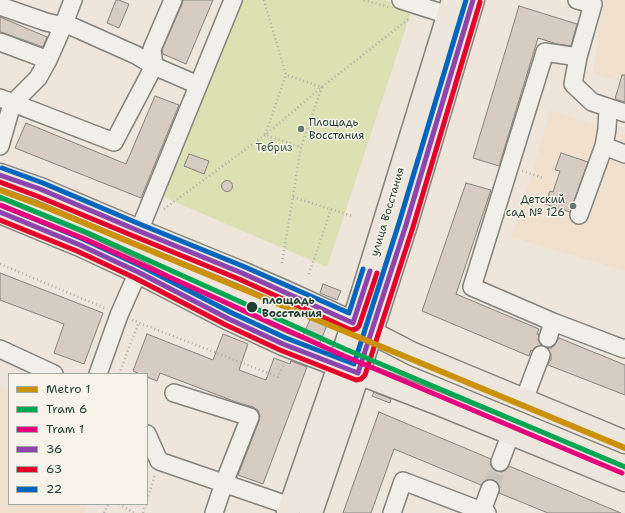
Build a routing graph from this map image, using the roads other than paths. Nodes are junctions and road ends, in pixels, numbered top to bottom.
1 (73, 0) edge
2 (173, 0) edge
3 (234, 0) edge
4 (473, 0) edge
5 (588, 1) edge
6 (397, 4) edge
7 (0, 6) edge
8 (450, 8) edge
9 (63, 26) junction
10 (0, 42) edge
11 (578, 57) junction
12 (48, 60) junction
13 (154, 66) junction
14 (198, 85) junction
15 (6, 101) edge
16 (608, 108) junction
17 (625, 113) edge
18 (0, 146) edge
19 (604, 146) junction
20 (625, 154) edge
21 (0, 175) edge
22 (0, 212) edge
23 (579, 215) dead end
24 (139, 231) junction
25 (138, 272) junction
26 (553, 322) junction
27 (362, 328) junction
28 (548, 338) dead end
29 (625, 348) edge
30 (0, 349) edge
31 (541, 355) dead end
32 (349, 369) junction
33 (52, 373) edge
34 (98, 373) edge
35 (174, 393) dead end
36 (524, 400) junction
37 (511, 433) junction
38 (148, 436) edge
39 (625, 442) edge
40 (500, 462) tunnel mouth
41 (625, 480) edge
42 (224, 483) junction
43 (490, 489) tunnel mouth
44 (289, 510) edge
45 (484, 512) edge
46 (214, 513) edge
47 (311, 513) edge
48 (392, 513) edge

1 - 9 lane
2 - 13 lane
3 - 14 lane
4 - 27 main road, улица Восстания
5 - 11 lane
6 - 8 lane
7 - 9 lane
8 - 27 main road, улица Восстания
9 - 12 lane
9 - 13 lane
10 - 12 lane
11 - 16 lane
11 - 26 lane
12 - 15 lane
13 - 14 lane
13 - 15 lane
14 - 24 lane
15 - 18 lane
16 - 17 lane
16 - 19 lane
19 - 20 lane
19 - 23 lane
21 - 24 main road
22 - 25 main road
24 - 27 main road
25 - 32 main road
25 - 34 lane
26 - 28 lane
26 - 29 lane
27 - 32 main road, улица Восстания
27 - 36 main road
30 - 33 lane
31 - 36 lane
32 - 37 main road
32 - 44 main road, улица Восстания
32 - 47 main road, улица Восстания
35 - 42 lane
36 - 39 main road
37 - 40 lane
37 - 41 main road
38 - 42 lane
42 - 44 lane
42 - 46 lane
43 - 45 lane
45 - 48 lane

